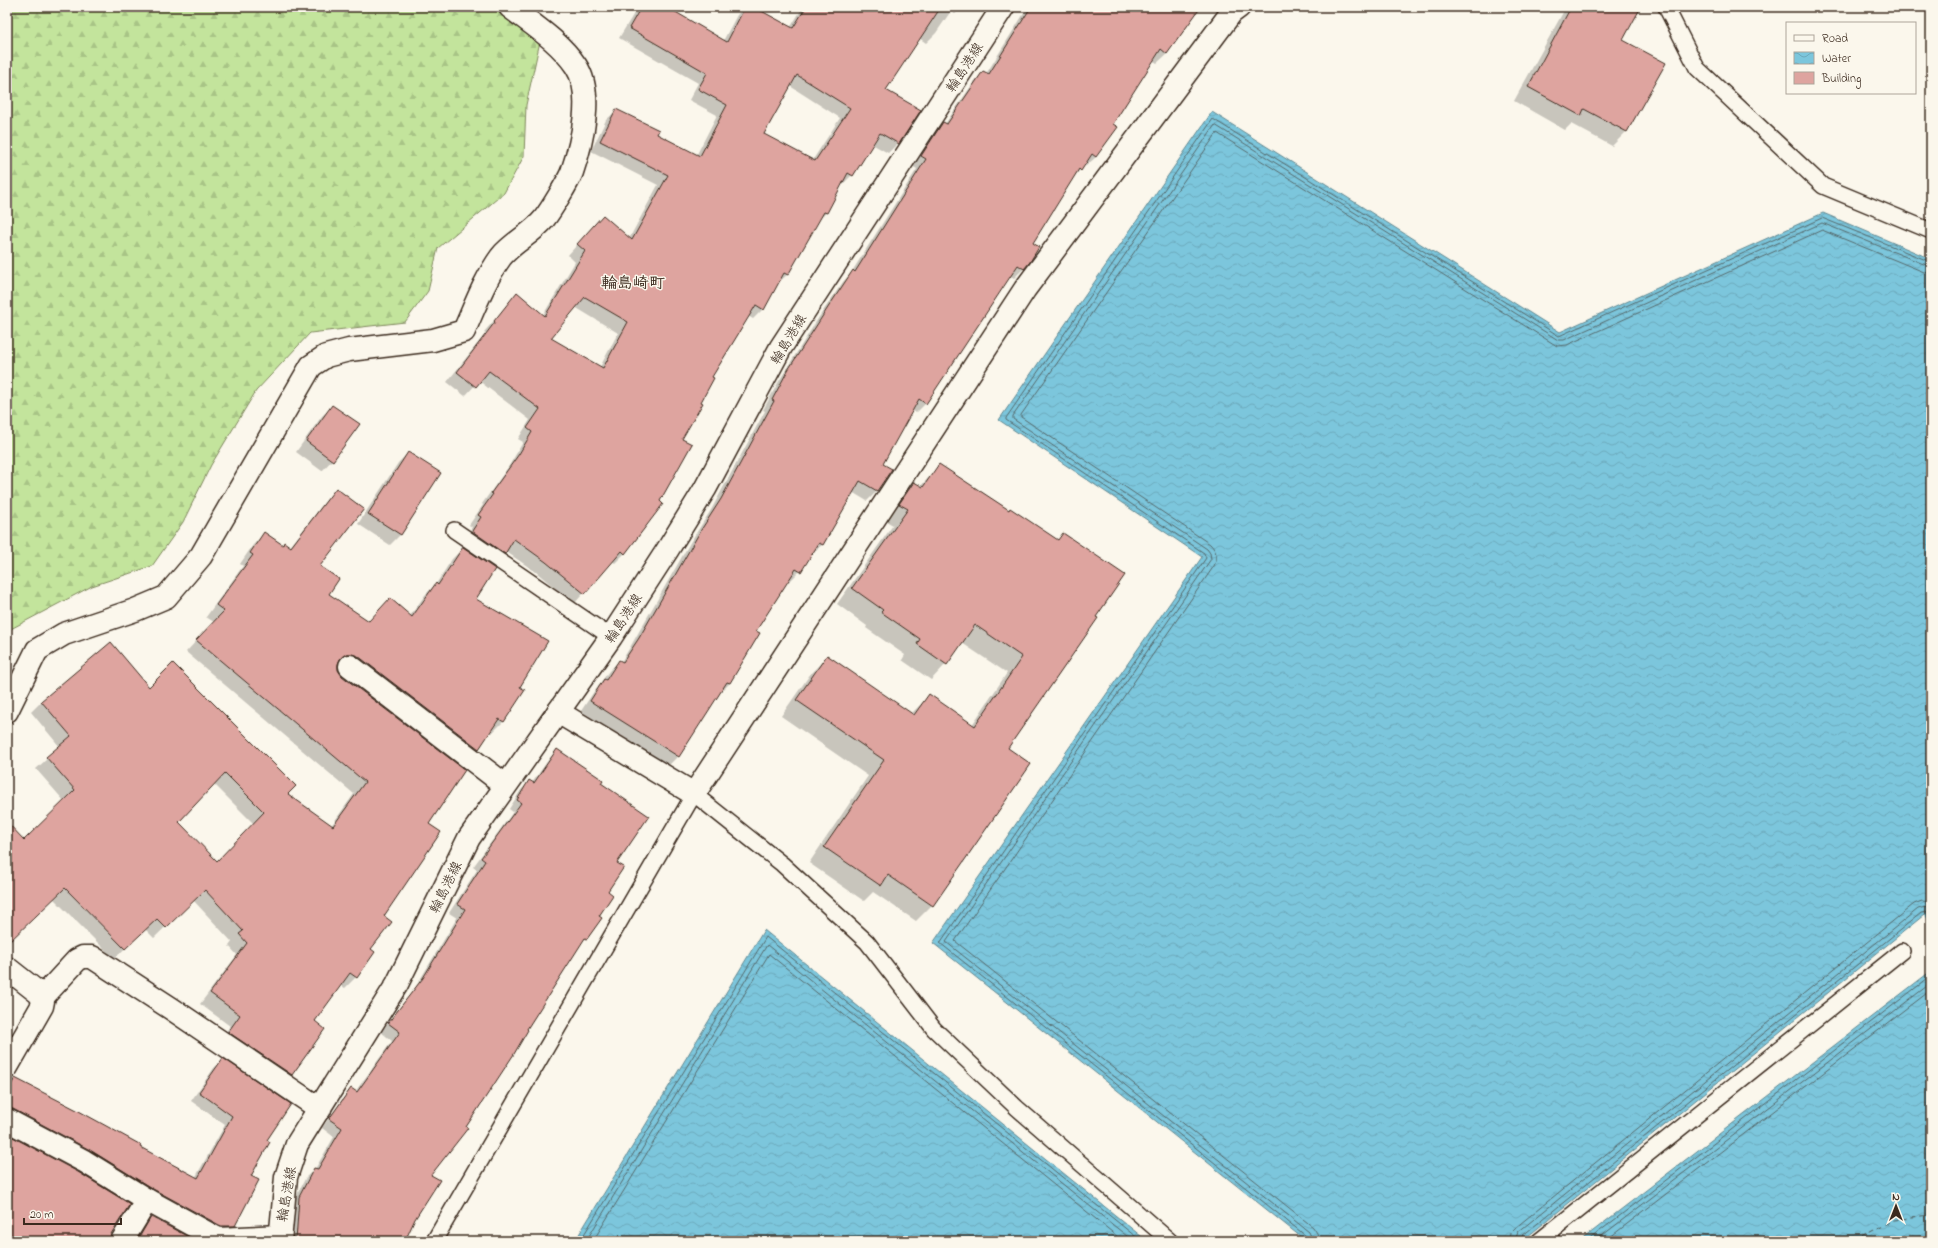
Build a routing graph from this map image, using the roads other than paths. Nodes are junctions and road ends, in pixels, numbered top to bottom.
1 (510, 7) edge
2 (1003, 7) edge
3 (1239, 7) edge
4 (1666, 7) edge
5 (1931, 231) edge
6 (454, 530) dead end
7 (611, 637) junction
8 (350, 666) dead end
9 (7, 711) edge
10 (558, 712) junction
11 (505, 785) junction
12 (694, 794) junction
13 (1902, 951) dead end
14 (7, 968) edge
15 (42, 998) junction
16 (7, 1067) edge
17 (320, 1109) junction
18 (7, 1120) edge
19 (147, 1200) junction
20 (280, 1239) edge
21 (122, 1241) edge
22 (434, 1241) edge
23 (1170, 1241) edge
24 (1539, 1241) edge

1 - 9 street
2 - 7 street, 輪島港線
3 - 12 street
4 - 5 lane
6 - 7 lane
7 - 10 street, 輪島港線
8 - 11 street
10 - 11 street, 輪島港線
10 - 12 street
11 - 17 street, 輪島港線
12 - 22 lane
12 - 23 lane
13 - 24 lane
14 - 15 street
15 - 16 street
15 - 17 street
17 - 20 street, 輪島港線
18 - 19 street
19 - 20 street
19 - 21 street

